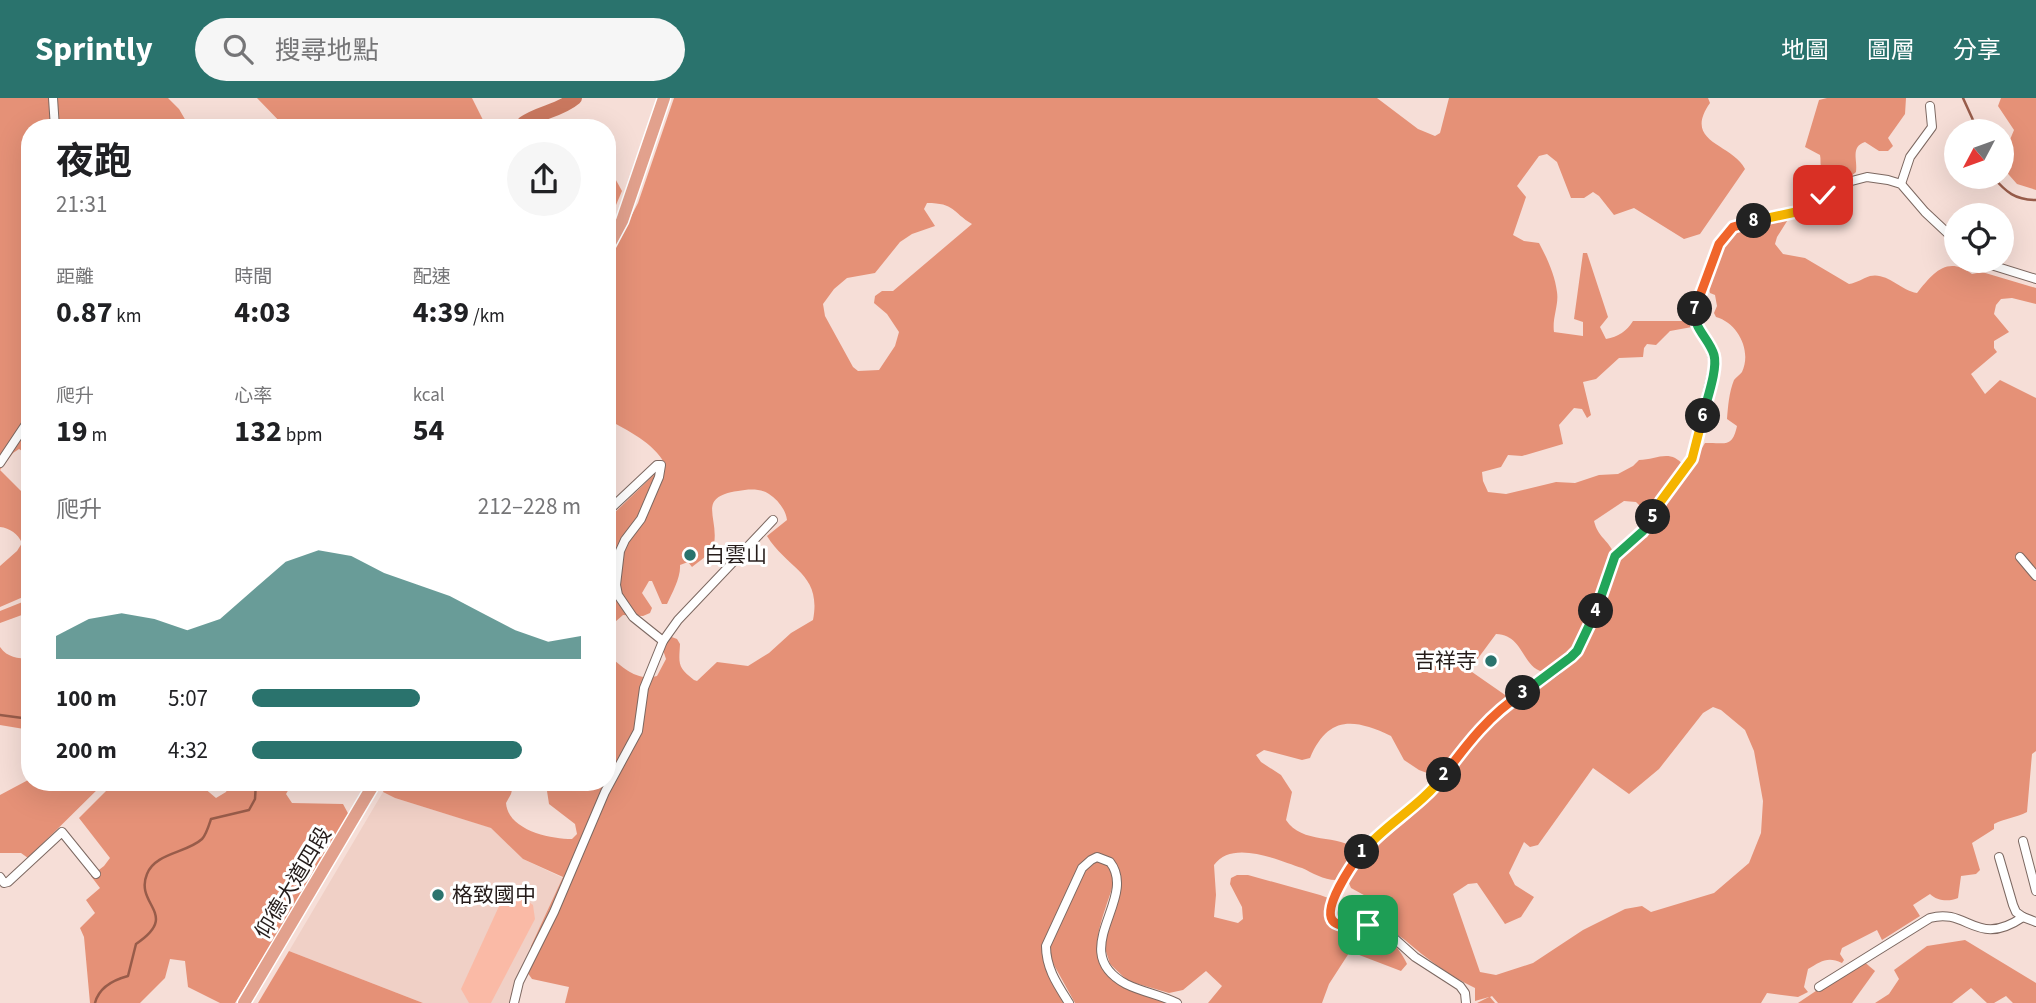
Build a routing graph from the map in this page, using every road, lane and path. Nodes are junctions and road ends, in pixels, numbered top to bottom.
1 (53, 98) edge
2 (664, 98) edge
3 (1930, 107) dead end
4 (54, 119) edge
5 (1901, 184) junction
6 (1944, 230) edge
7 (616, 232) edge
8 (2014, 271) edge
9 (2036, 279) edge
10 (21, 432) edge
11 (0, 463) edge
12 (616, 504) edge
13 (773, 520) dead end
14 (2021, 557) dead end
15 (2036, 576) edge
16 (616, 585) edge
17 (616, 585) edge
18 (663, 642) junction
19 (616, 772) edge
20 (370, 791) edge
21 (606, 791) edge
22 (2023, 841) dead end
23 (1999, 857) dead end
24 (96, 874) dead end
25 (0, 877) edge
26 (2036, 891) edge
27 (2023, 917) junction
28 (2036, 922) edge
29 (1819, 987) dead end
30 (244, 1003) edge
31 (514, 1003) edge
32 (1069, 1003) edge
33 (1177, 1003) edge
34 (1466, 1003) edge

1 - 4 street
2 - 7 main road
3 - 5 street
5 - 6 street
5 - 34 street
8 - 9 street
10 - 11 street
12 - 16 street
13 - 18 street
14 - 15 street
17 - 18 street
18 - 19 street
20 - 30 main road, 仰德大道四段
21 - 31 street
22 - 26 street
23 - 27 street
24 - 25 street
27 - 28 street
27 - 29 street
32 - 33 street

